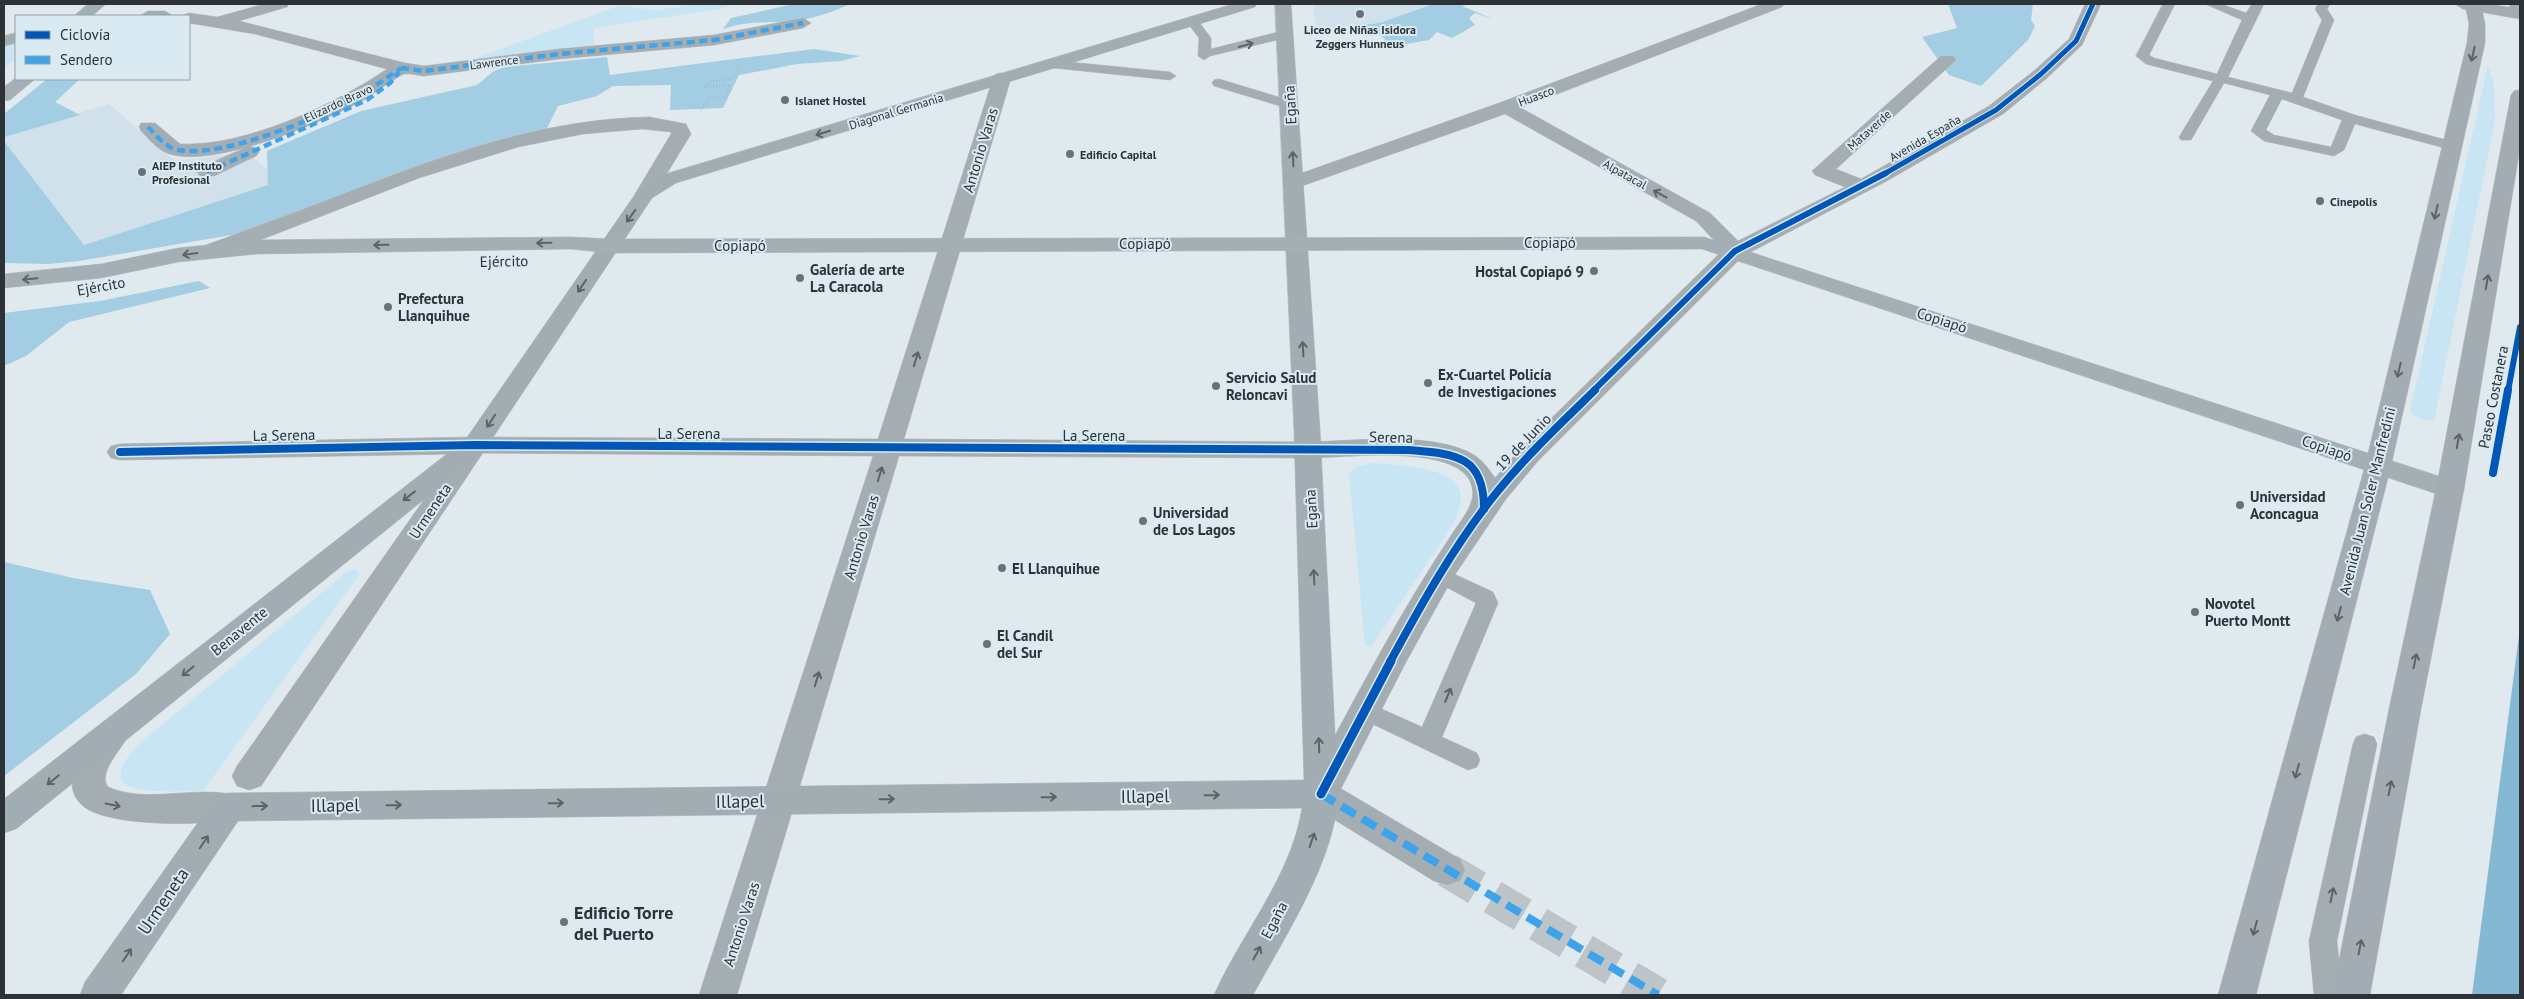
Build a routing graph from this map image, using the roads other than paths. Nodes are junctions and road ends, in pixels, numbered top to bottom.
1 (281, 4) edge
2 (1283, 4) edge
3 (1776, 4) edge
4 (2093, 4) edge
5 (2169, 4) edge
6 (2211, 4) edge
7 (2258, 4) edge
8 (2324, 4) edge
9 (2470, 4) edge
10 (2517, 4) edge
11 (1250, 8) edge
12 (99, 9) edge
13 (2520, 14) edge
14 (84, 15) edge
15 (190, 18) edge
16 (2249, 18) junction
17 (1192, 21) junction
18 (220, 22) junction
19 (803, 23) dead end
20 (1286, 32) junction
21 (1947, 60) dead end
22 (1049, 64) junction
23 (15, 66) edge
24 (401, 68) junction
25 (4, 75) edge
26 (1170, 76) dead end
27 (1002, 78) junction
28 (2221, 78) junction
29 (25, 80) edge
30 (1220, 83) dead end
31 (2278, 92) junction
32 (2520, 95) edge
33 (4, 96) edge
34 (2296, 99) junction
35 (1290, 105) junction
36 (1506, 107) junction
37 (2350, 118) junction
38 (148, 127) dead end
39 (2186, 137) dead end
40 (2452, 146) junction
41 (206, 172) dead end
42 (1294, 182) junction
43 (1862, 186) junction
44 (645, 194) junction
45 (1298, 243) junction
46 (951, 244) junction
47 (610, 246) junction
48 (214, 250) junction
49 (1735, 251) junction
50 (4, 280) edge
51 (4, 299) edge
52 (475, 445) junction
53 (888, 448) junction
54 (1259, 450) joint
55 (1308, 450) junction
56 (120, 452) dead end
57 (2378, 466) junction
58 (2450, 489) junction
59 (1484, 509) junction
60 (1441, 575) junction
61 (1366, 711) junction
62 (118, 727) junction
63 (1429, 740) junction
64 (2365, 744) dead end
65 (1468, 760) dead end
66 (249, 776) dead end
67 (1321, 794) junction
68 (780, 800) junction
69 (228, 807) junction
70 (4, 819) edge
71 (1447, 870) tunnel mouth
72 (99, 995) edge
73 (718, 995) edge
74 (1233, 995) edge
75 (2237, 995) edge
76 (2328, 995) edge
77 (2351, 995) edge

1 - 18 street
2 - 20 main road, Egaña
3 - 36 street, Huasco
4 - 43 street, Avenida España
5 - 28 lane
6 - 16 lane
7 - 16 lane
8 - 34 lane
9 - 13 street
9 -> 40 highway, Avenida Juan Soler Manfredini
10 - 13 highway
11 - 17 main road, Diagonal Germania
11 - 20 main road
12 - 14 main road
15 - 18 street, Lawrence
16 - 28 lane
17 -> 20 lane
17 - 22 main road, Diagonal Germania
18 - 24 street, Lawrence
19 - 24 street, Lawrence
20 - 35 main road, Egaña
21 - 43 street, Mataverde
22 - 26 lane
22 - 27 main road, Diagonal Germania
23 - 25 main road
24 - 38 street, Elizardo Bravo
24 - 41 street, Elizardo Bravo
27 -> 44 main road, Diagonal Germania
27 - 46 street, Antonio Varas
28 - 31 lane
28 - 39 lane
29 - 33 main road
30 - 35 lane
31 - 34 lane
31 - 37 lane
58 -> 32 highway
34 - 37 lane
42 -> 35 main road, Egaña
36 - 42 street, Huasco
49 -> 36 street, Alpatacal
37 - 40 lane
40 -> 57 highway, Avenida Juan Soler Manfredini
42 - 45 main road, Egaña
43 - 49 street, Avenida España
44 -> 47 main road, Diagonal Germania
44 - 48 street, Ejército
45 - 46 main road, Copiapó
45 - 49 main road, Copiapó
55 -> 45 main road, Egaña
46 - 47 main road, Copiapó
53 -> 46 street, Antonio Varas
47 -> 48 main road, Ejército
47 - 51 main road, Ejército
47 -> 52 main road, Urmeneta
48 -> 50 main road, Ejército
49 - 57 main road, Copiapó
49 - 59 street, 19 de Junio
52 - 53 street, La Serena
52 - 56 street, La Serena
52 -> 62 main road, Benavente
52 - 66 street, Urmeneta
53 - 54 street, La Serena
68 -> 53 street, Antonio Varas
54 - 55 street, Serena
55 - 59 street, Serena
67 -> 55 main road, Egaña
57 - 58 main road, Copiapó
57 -> 75 highway, Avenida Juan Soler Manfredini
77 -> 58 highway
59 - 60 street, 19 de Junio
60 - 61 street, 19 de Junio
63 -> 60 lane
61 - 63 lane
61 - 67 street, 19 de Junio
62 -> 69 street, Illapel
62 -> 70 main road, Benavente
63 - 65 lane
76 -> 64 lane
68 -> 67 main road, Illapel
67 - 71 street
74 -> 67 main road, Egaña
69 -> 68 main road, Illapel
68 - 73 street, Antonio Varas
72 -> 69 main road, Urmeneta

